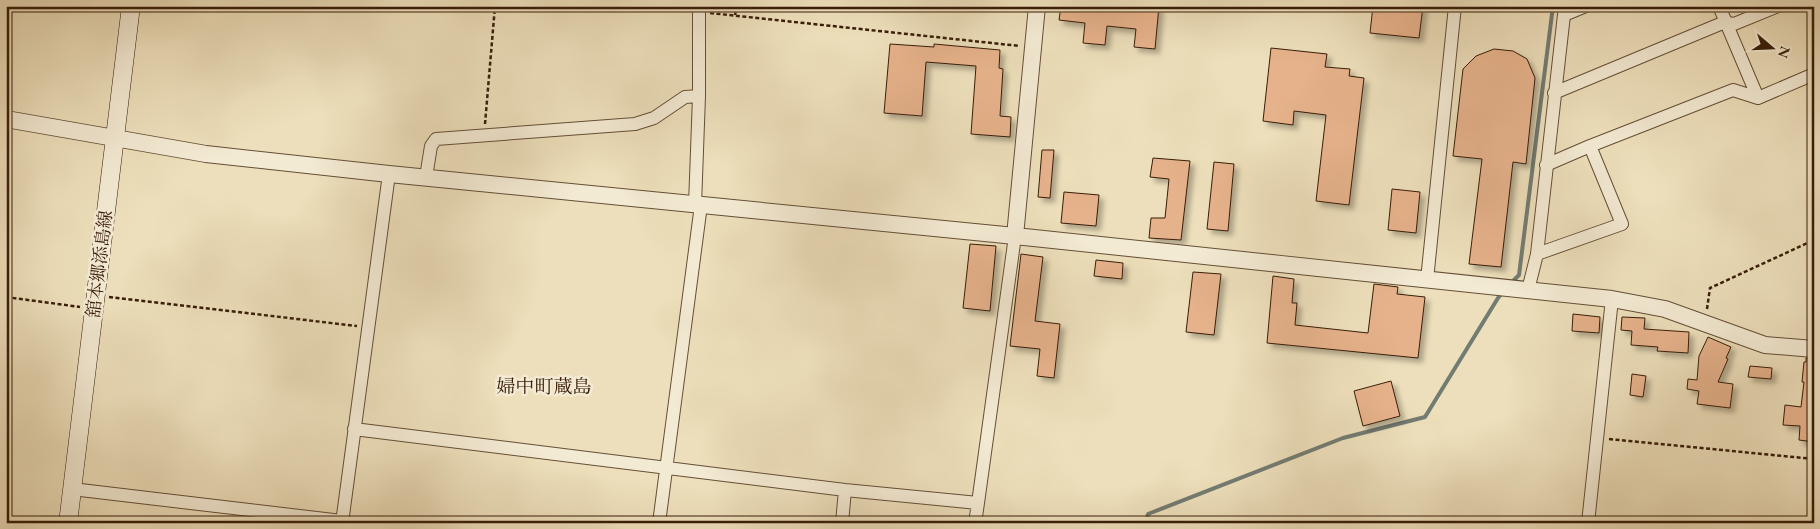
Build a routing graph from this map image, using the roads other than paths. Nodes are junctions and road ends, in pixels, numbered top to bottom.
1 (131, 6) edge
2 (1037, 6) edge
3 (1455, 6) edge
4 (1586, 6) edge
5 (1719, 6) edge
6 (1778, 6) edge
7 (699, 11) road end
8 (1564, 11) edge
9 (1725, 22) junction
10 (1814, 74) edge
11 (1554, 93) junction
12 (699, 96) junction
13 (1758, 98) junction
14 (6, 119) edge
15 (115, 138) junction
16 (1590, 146) junction
17 (1546, 165) junction
18 (389, 174) junction
19 (426, 177) junction
20 (698, 205) junction
21 (1015, 236) junction
22 (1537, 254) junction
23 (1426, 280) junction
24 (1528, 290) junction
25 (1612, 299) junction
26 (1814, 349) edge
27 (354, 429) junction
28 (665, 469) junction
29 (72, 489) junction
30 (846, 490) junction
31 (978, 503) junction
32 (342, 522) edge
33 (68, 523) edge
34 (659, 523) edge
35 (842, 523) edge
36 (975, 523) edge
37 (1588, 523) edge

1 - 15 main road, 舘本郷添島線
2 - 21 street
3 - 23 street
4 - 8 street
5 - 9 street
6 - 9 street
7 - 12 street
8 - 11 street
9 - 11 street
9 - 13 street
10 - 13 street
11 - 17 street
12 - 19 street
12 - 20 street
13 - 16 street
14 - 15 street
15 - 18 street
15 - 29 main road, 舘本郷添島線
16 - 17 street
16 - 22 street
17 - 22 street
18 - 19 street
18 - 27 street
19 - 20 street
20 - 21 street
20 - 28 street
21 - 23 street
21 - 31 street
22 - 24 street
23 - 24 street
24 - 25 street
25 - 26 street
25 - 37 street
27 - 28 street
27 - 32 street
28 - 30 street
28 - 34 street
29 - 32 street
29 - 33 main road, 舘本郷添島線
30 - 31 street
30 - 35 street
31 - 36 street

